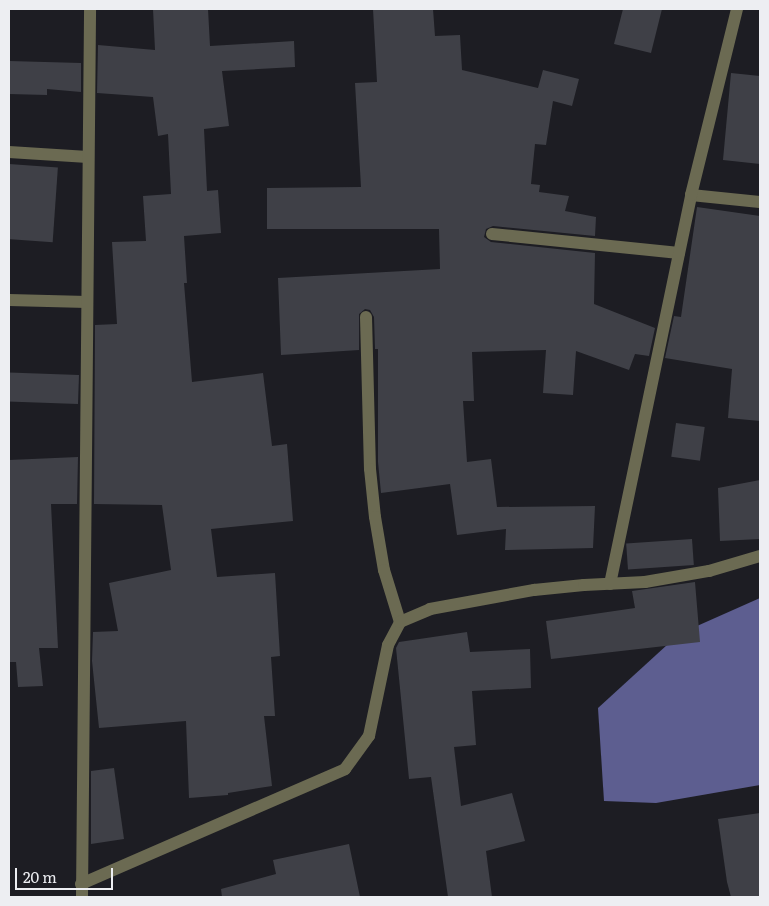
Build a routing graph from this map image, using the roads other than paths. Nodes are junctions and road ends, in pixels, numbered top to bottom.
1 (90, 9) edge
2 (737, 9) edge
3 (9, 152) edge
4 (88, 157) junction
5 (691, 195) junction
6 (760, 202) edge
7 (492, 234) dead end
8 (679, 254) junction
9 (9, 300) edge
10 (87, 302) junction
11 (366, 317) dead end
12 (760, 556) edge
13 (610, 584) junction
14 (400, 622) junction
15 (81, 891) edge

1 - 4 street
2 - 5 street
3 - 4 street
4 - 10 street
5 - 6 street
5 - 8 street
7 - 8 street
8 - 13 street
9 - 10 street
10 - 15 street
11 - 14 street
12 - 13 street
13 - 14 street
14 - 15 street

